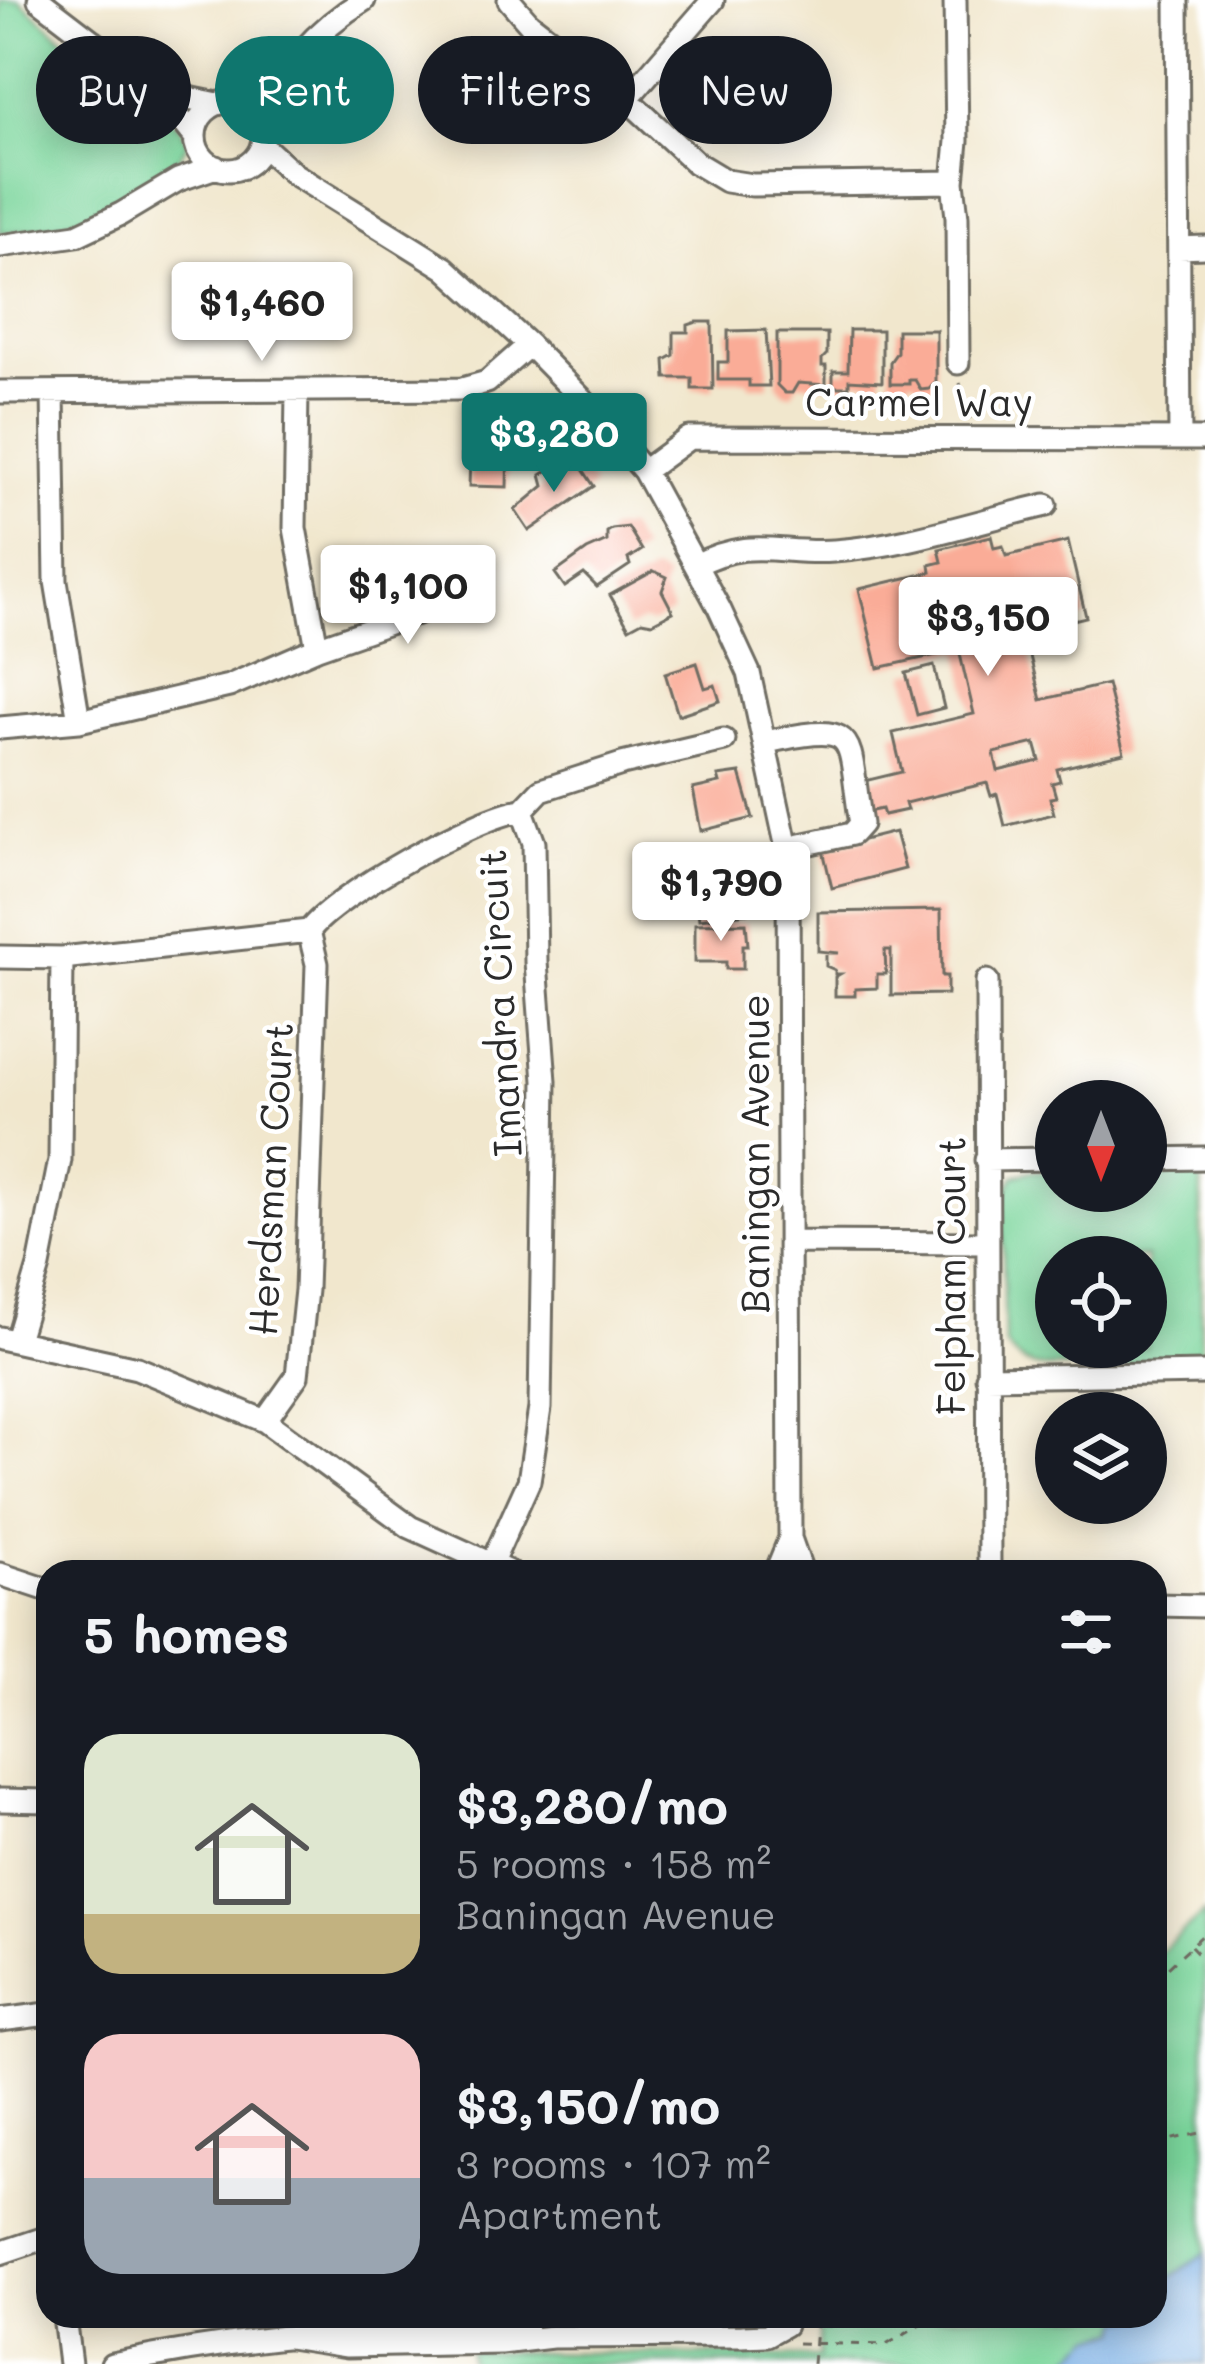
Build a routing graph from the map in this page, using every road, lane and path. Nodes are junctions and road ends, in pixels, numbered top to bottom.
1 (364, 0) edge
2 (508, 0) edge
3 (713, 0) edge
4 (955, 0) edge
5 (1177, 0) edge
6 (46, 3) edge
7 (88, 36) edge
8 (318, 36) edge
9 (546, 36) edge
10 (635, 90) edge
11 (215, 106) edge
12 (635, 106) edge
13 (191, 136) edge
14 (196, 143) junction
15 (256, 144) edge
16 (258, 144) edge
17 (216, 167) junction
18 (178, 180) junction
19 (953, 182) junction
20 (0, 246) edge
21 (1205, 247) edge
22 (1179, 248) junction
23 (530, 345) junction
24 (958, 364) joint
25 (0, 392) edge
26 (53, 392) junction
27 (297, 392) junction
28 (971, 438) junction
29 (1180, 439) junction
30 (1205, 439) edge
31 (644, 471) junction
32 (1046, 505) dead end
33 (696, 565) junction
34 (480, 591) dead end
35 (317, 648) junction
36 (79, 722) junction
37 (0, 728) edge
38 (724, 740) dead end
39 (766, 742) junction
40 (522, 810) junction
41 (787, 848) junction
42 (309, 931) junction
43 (0, 956) edge
44 (62, 958) junction
45 (987, 981) dead end
46 (1205, 1158) edge
47 (1167, 1159) edge
48 (986, 1160) junction
49 (1035, 1160) edge
50 (790, 1242) junction
51 (986, 1243) junction
52 (8, 1339) edge
53 (1205, 1373) edge
54 (987, 1377) junction
55 (265, 1421) junction
56 (790, 1538) junction
57 (482, 1560) edge
58 (503, 1560) edge
59 (781, 1560) edge
60 (798, 1560) edge
61 (989, 1560) edge
62 (0, 1574) edge
63 (36, 1586) edge
64 (1167, 1605) edge
65 (1205, 1606) edge
66 (0, 1800) edge
67 (36, 1801) edge
68 (1205, 1933) edge
69 (1191, 1946) junction
70 (1205, 1961) edge
71 (1167, 1968) edge
72 (36, 2016) edge
73 (0, 2020) edge
74 (1205, 2132) edge
75 (1167, 2140) edge
76 (36, 2241) edge
77 (0, 2253) edge
78 (66, 2328) edge
79 (284, 2328) edge
80 (292, 2328) edge
81 (776, 2328) edge
82 (787, 2328) edge
83 (817, 2328) edge
84 (916, 2328) edge
85 (815, 2344) junction
86 (434, 2346) edge
87 (70, 2364) edge
88 (112, 2364) edge
89 (813, 2364) edge

1 - 8 street
2 - 9 street
3 - 10 street
4 - 19 street
5 - 22 street
6 - 7 street
11 - 14 street
12 - 19 street
13 - 14 street
14 - 17 street
14 - 18 street
15 - 17 street
16 - 23 street, Baningan Avenue
17 - 18 street
18 - 20 street
19 - 24 street
21 - 22 street
22 - 29 street
23 - 27 street
23 - 31 street, Baningan Avenue
24 - 28 path
25 - 26 street
26 - 27 street
26 - 36 street
27 - 35 street
28 - 29 street, Carmel Way
28 - 31 street, Carmel Way
29 - 30 street, Carmel Way
31 - 33 street, Baningan Avenue
32 - 33 street
33 - 39 street, Baningan Avenue
34 - 35 street
35 - 36 street
36 - 37 street
38 - 40 street
39 - 41 street, Baningan Avenue
39 - 41 street
40 - 42 street, Imandra Circuit
40 - 58 street, Imandra Circuit
41 - 50 street, Baningan Avenue
42 - 44 street
42 - 55 street, Herdsman Court
43 - 44 street
44 - 52 street
45 - 48 street, Felpham Court
46 - 47 street
48 - 49 street
48 - 51 street, Felpham Court
50 - 51 street
50 - 56 street, Baningan Avenue
51 - 54 street, Felpham Court
52 - 55 street
53 - 54 street
54 - 61 street, Felpham Court
55 - 57 street
56 - 59 street, Baningan Avenue
56 - 60 street, Baningan Avenue
62 - 63 street
64 - 65 street
66 - 67 street
68 - 69 path
69 - 70 path
69 - 71 path
72 - 73 street
74 - 75 path
76 - 77 street
78 - 87 street
79 - 88 street
80 - 86 street
81 - 86 street
82 - 85 path
83 - 85 path
84 - 85 path
85 - 89 path

